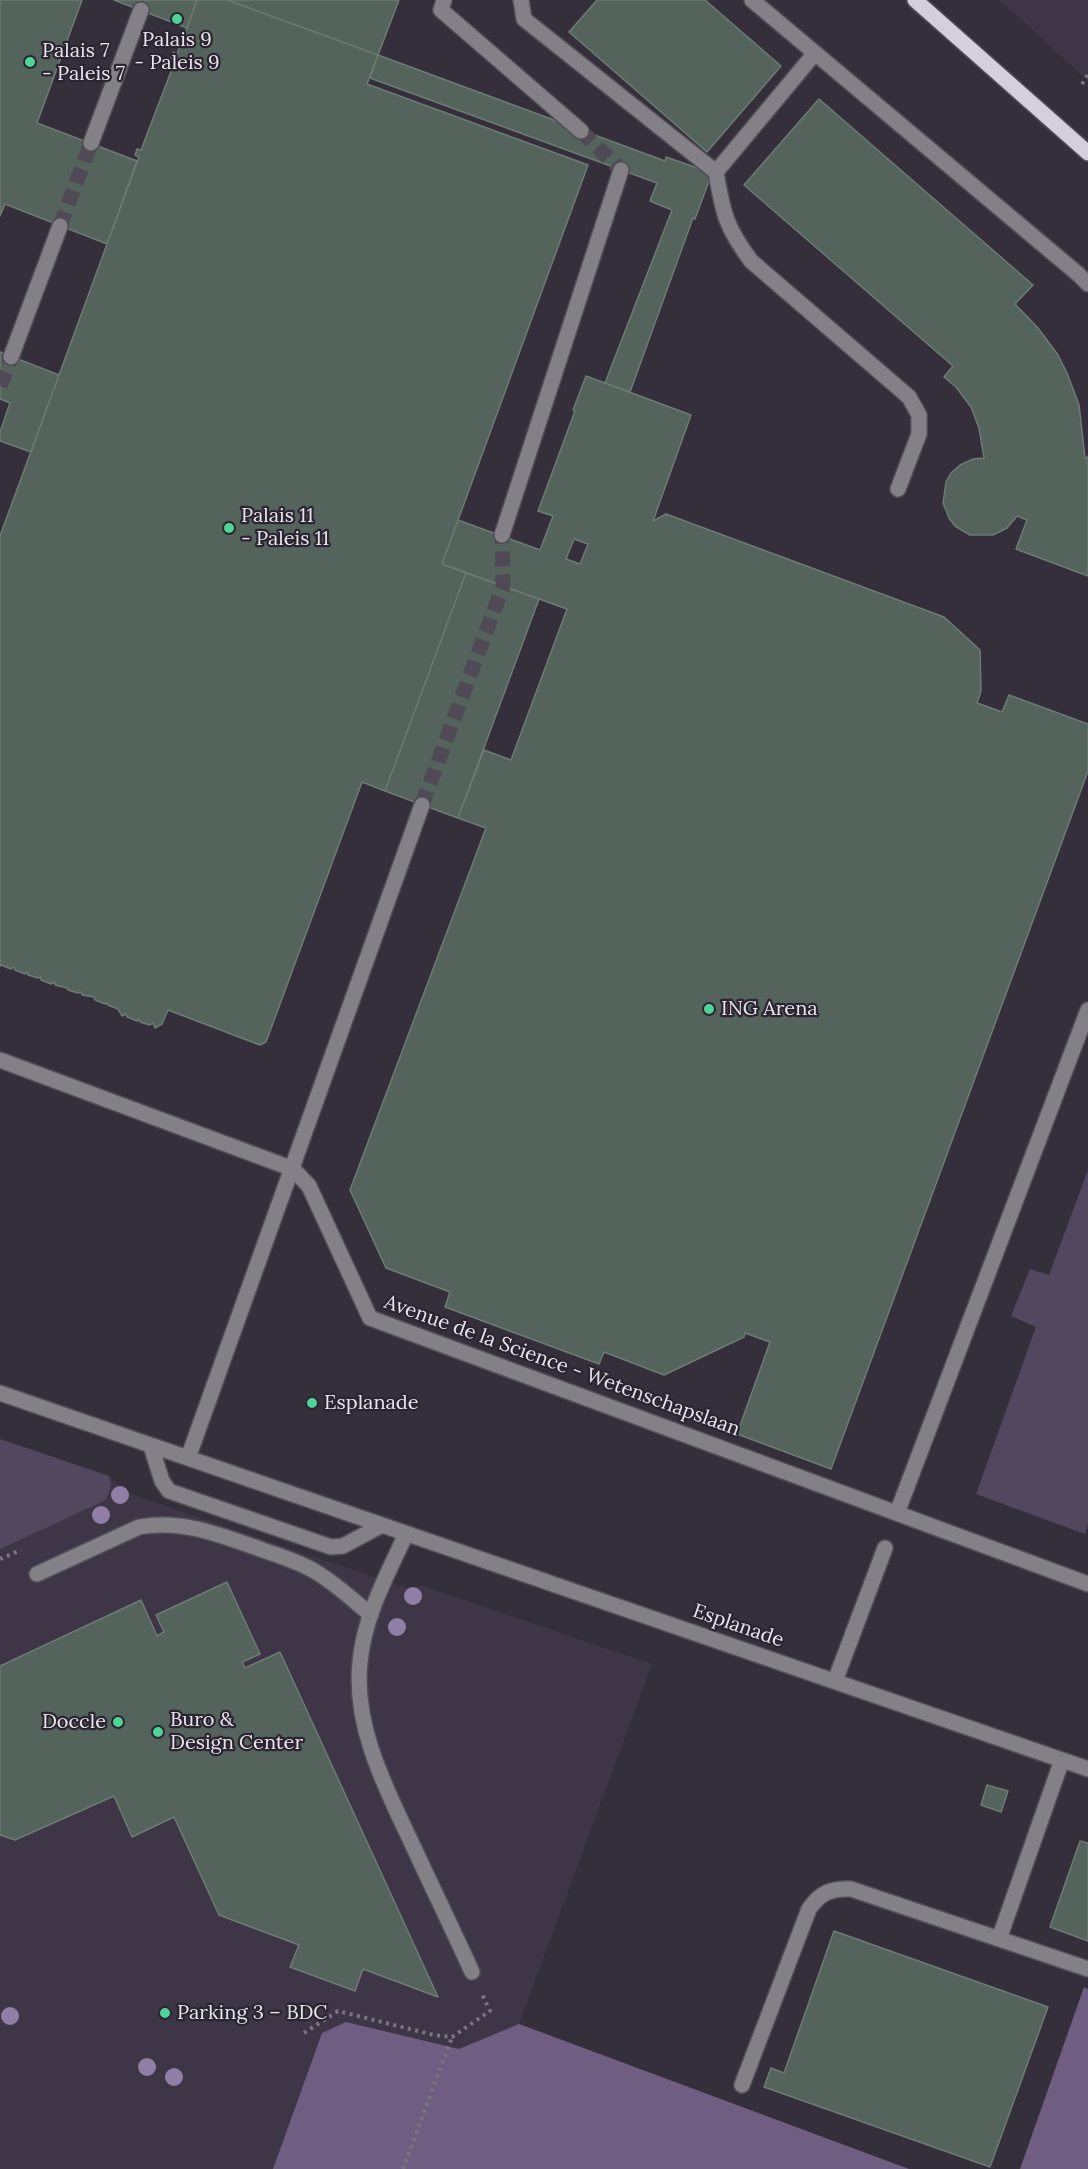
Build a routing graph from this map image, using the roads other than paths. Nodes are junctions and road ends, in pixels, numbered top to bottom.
1 (444, 0) edge
2 (521, 0) edge
3 (752, 0) edge
4 (915, 0) edge
5 (141, 10) dead end
6 (815, 53) junction
7 (581, 131) tunnel mouth
8 (91, 143) tunnel mouth
9 (1088, 153) edge
10 (621, 170) dead end
11 (716, 172) junction
12 (60, 226) tunnel mouth
13 (1088, 284) edge
14 (11, 357) tunnel mouth
15 (898, 489) dead end
16 (502, 535) tunnel mouth
17 (422, 805) tunnel mouth
18 (1088, 1010) edge
19 (0, 1060) edge
20 (293, 1169) junction
21 (0, 1393) edge
22 (152, 1446) junction
23 (188, 1458) junction
24 (897, 1513) junction
25 (382, 1526) junction
26 (406, 1534) junction
27 (885, 1548) dead end
28 (37, 1574) dead end
29 (1088, 1584) edge
30 (370, 1615) junction
31 (835, 1681) junction
32 (1062, 1760) junction
33 (1088, 1769) edge
34 (999, 1939) junction
35 (1088, 1970) edge
36 (472, 1972) dead end
37 (742, 2085) dead end

1 - 7 street
2 - 11 street
3 - 6 street
4 - 9 main road
5 - 8 street
6 - 11 street
6 - 13 street
10 - 16 street
11 - 15 street
12 - 14 street
17 - 20 street
18 - 24 street
19 - 20 street
20 - 23 street
20 - 24 street, Avenue de la Science - Wetenschapslaan
21 - 22 street, Esplanade
22 - 23 street, Esplanade
22 - 25 street
23 - 25 street, Esplanade
24 - 29 street, Avenue de la Science - Wetenschapslaan
25 - 26 street, Esplanade
26 - 30 street
26 - 31 street, Esplanade
27 - 31 street
28 - 30 street
30 - 36 street
31 - 32 street, Esplanade
32 - 33 street, Esplanade
32 - 34 street
34 - 35 street
34 - 37 street

